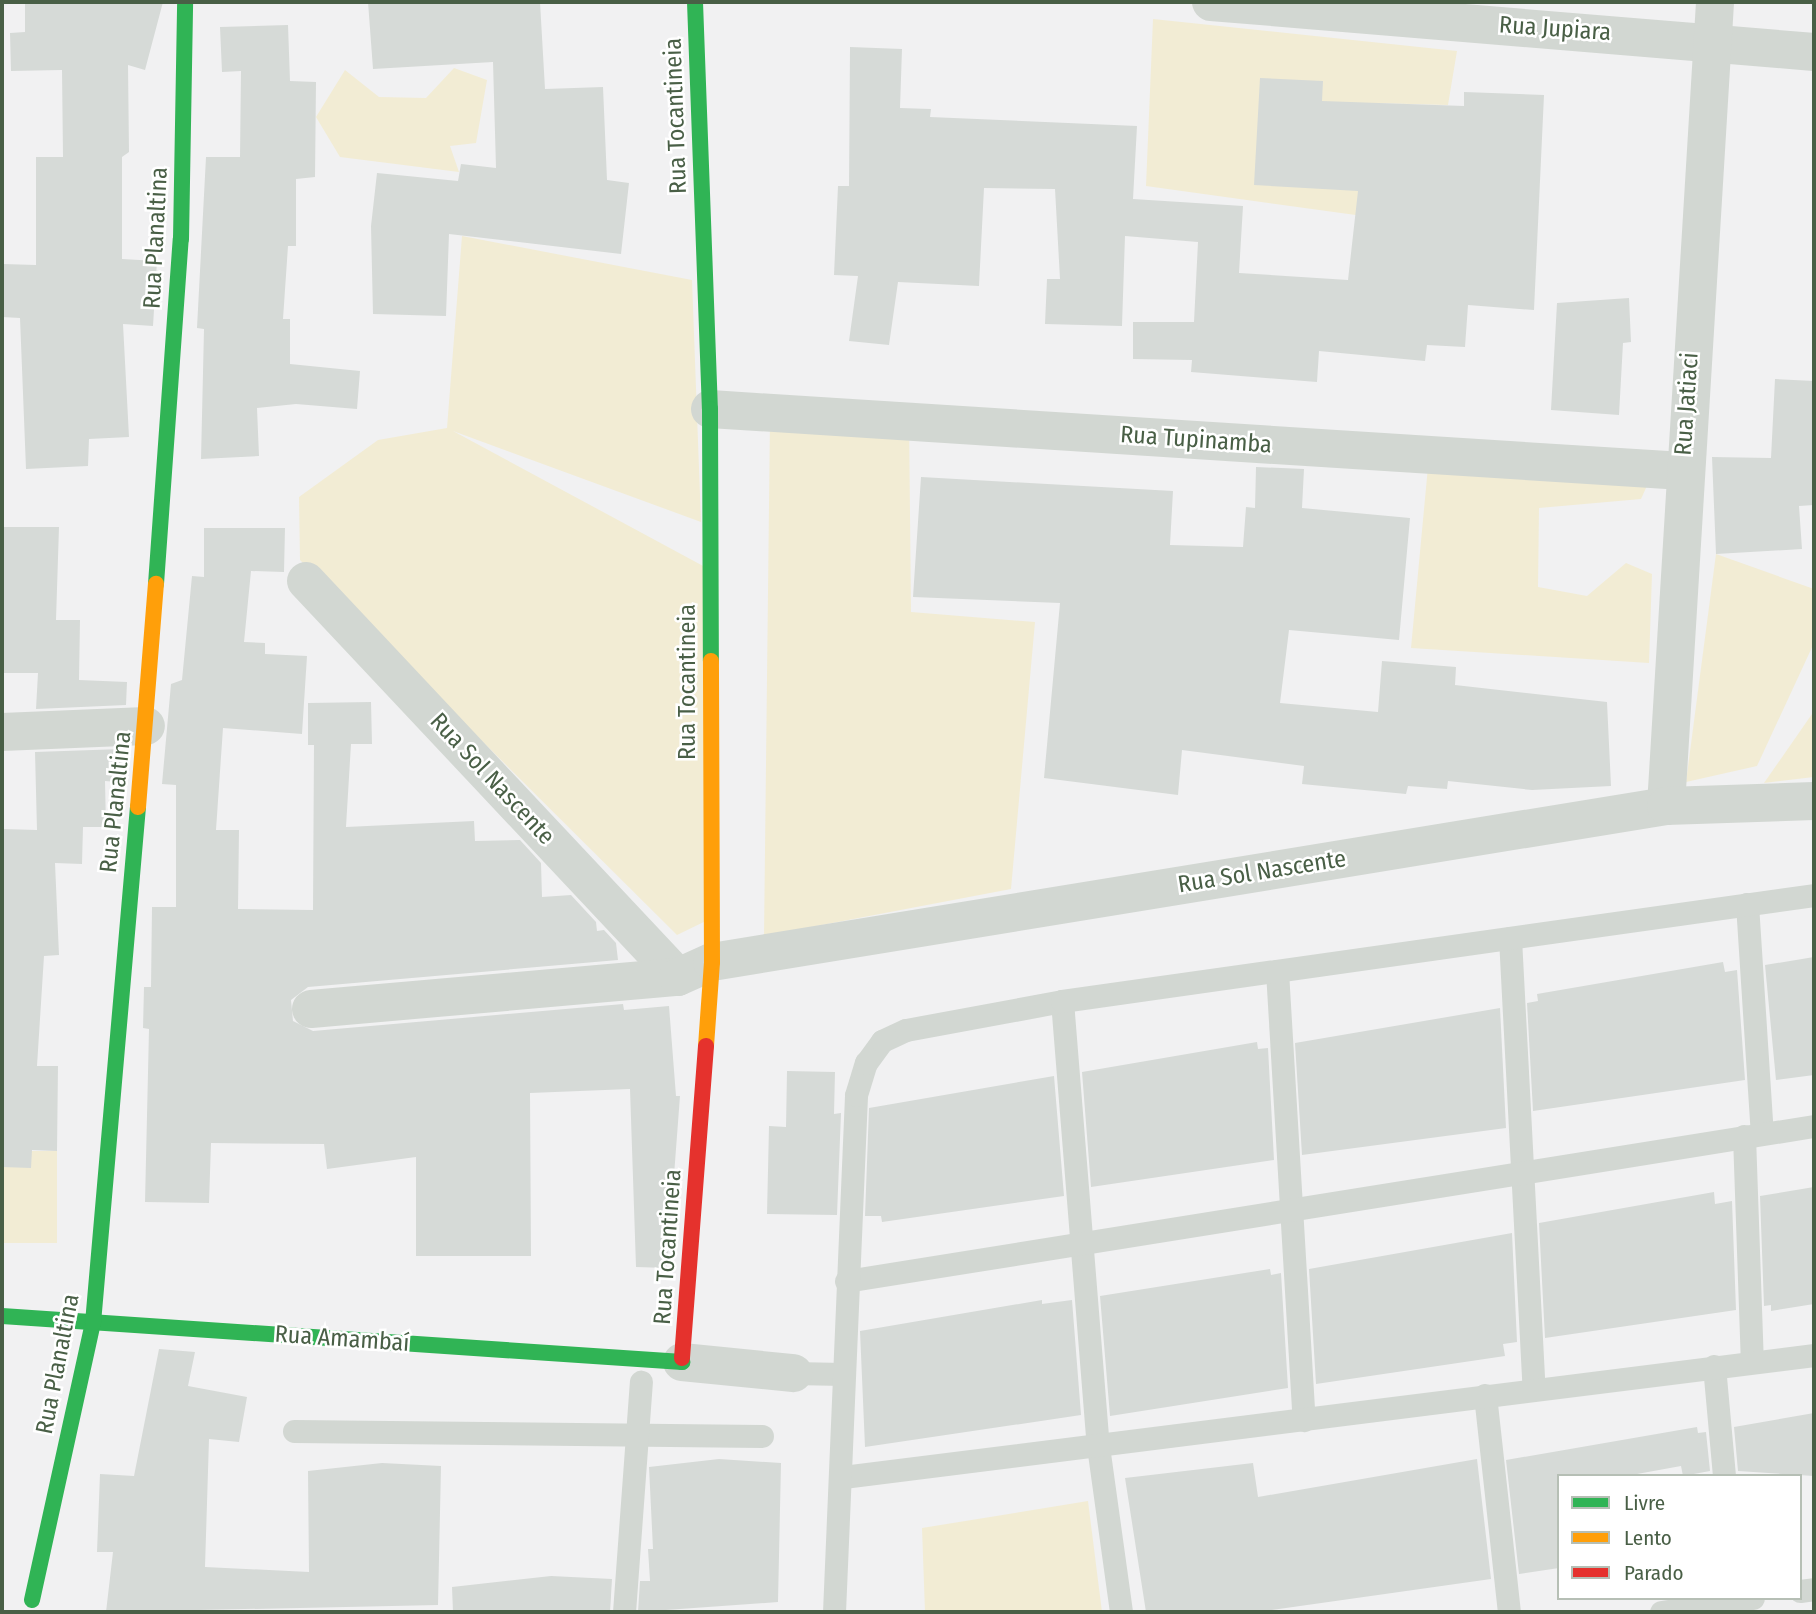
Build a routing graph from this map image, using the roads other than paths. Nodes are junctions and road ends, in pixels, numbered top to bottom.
1 (185, 2) edge
2 (695, 2) edge
3 (1211, 2) edge
4 (1715, 2) edge
5 (1712, 41) junction
6 (1814, 52) edge
7 (710, 409) junction
8 (1683, 471) junction
9 (306, 581) dead end
10 (146, 726) junction
11 (2, 733) edge
12 (1814, 801) edge
13 (1666, 806) junction
14 (1814, 895) edge
15 (1747, 904) junction
16 (1510, 938) junction
17 (695, 969) junction
18 (1278, 971) junction
19 (1062, 1001) junction
20 (311, 1009) dead end
21 (1814, 1126) edge
22 (1753, 1135) junction
23 (1523, 1173) junction
24 (1292, 1208) junction
25 (1080, 1239) junction
26 (846, 1280) junction
27 (2, 1316) edge
28 (93, 1322) junction
29 (1814, 1355) edge
30 (1752, 1361) junction
31 (682, 1362) junction
32 (1714, 1366) junction
33 (642, 1371) junction
34 (793, 1373) joint
35 (843, 1374) junction
36 (1534, 1389) junction
37 (1485, 1395) junction
38 (1304, 1420) junction
39 (293, 1431) dead end
40 (637, 1435) junction
41 (762, 1436) dead end
42 (1098, 1446) junction
43 (1724, 1474) edge
44 (843, 1477) junction
45 (32, 1600) dead end
46 (1737, 1600) edge
47 (1686, 1610) edge
48 (624, 1612) edge
49 (834, 1612) edge
50 (1121, 1612) edge
51 (1509, 1612) edge
52 (1661, 1612) edge

1 - 10 street, Rua Planaltina
2 - 7 street, Rua Tocantineia
3 - 5 street, Rua Jupiara
4 - 5 street, Rua Jatiaci
5 - 6 street, Rua Jupiara
5 - 8 street, Rua Jatiaci
7 - 8 street, Rua Tupinamba
7 - 17 street, Rua Tocantineia
8 - 13 street, Rua Jatiaci
9 - 17 street, Rua Sol Nascente
10 - 11 street
10 - 28 street, Rua Planaltina
12 - 13 street, Rua Sol Nascente
13 - 17 street, Rua Sol Nascente
14 - 15 lane
15 - 16 lane
15 - 22 lane
16 - 18 lane
16 - 23 lane
17 - 20 street
17 - 31 street, Rua Tocantineia
18 - 19 lane
18 - 24 lane
19 - 25 lane
19 - 26 lane
21 - 22 lane
22 - 23 lane
22 - 30 lane
23 - 24 lane
23 - 36 lane
24 - 25 lane
24 - 38 lane
25 - 26 lane
25 - 42 lane
26 - 35 lane
27 - 28 street, Rua Amambaí
28 - 33 street, Rua Amambaí
28 - 45 street, Rua Planaltina
29 - 30 lane
30 - 32 lane
31 - 33 street, Rua Amambaí
31 - 34 street
32 - 36 lane
32 - 43 lane
33 - 40 lane
34 - 35 lane
35 - 44 lane
36 - 37 lane
37 - 38 lane
37 - 51 lane
38 - 42 lane
39 - 40 lane
40 - 41 lane
40 - 48 lane
42 - 44 lane
42 - 50 lane
44 - 49 lane
46 - 47 lane
47 - 52 lane

